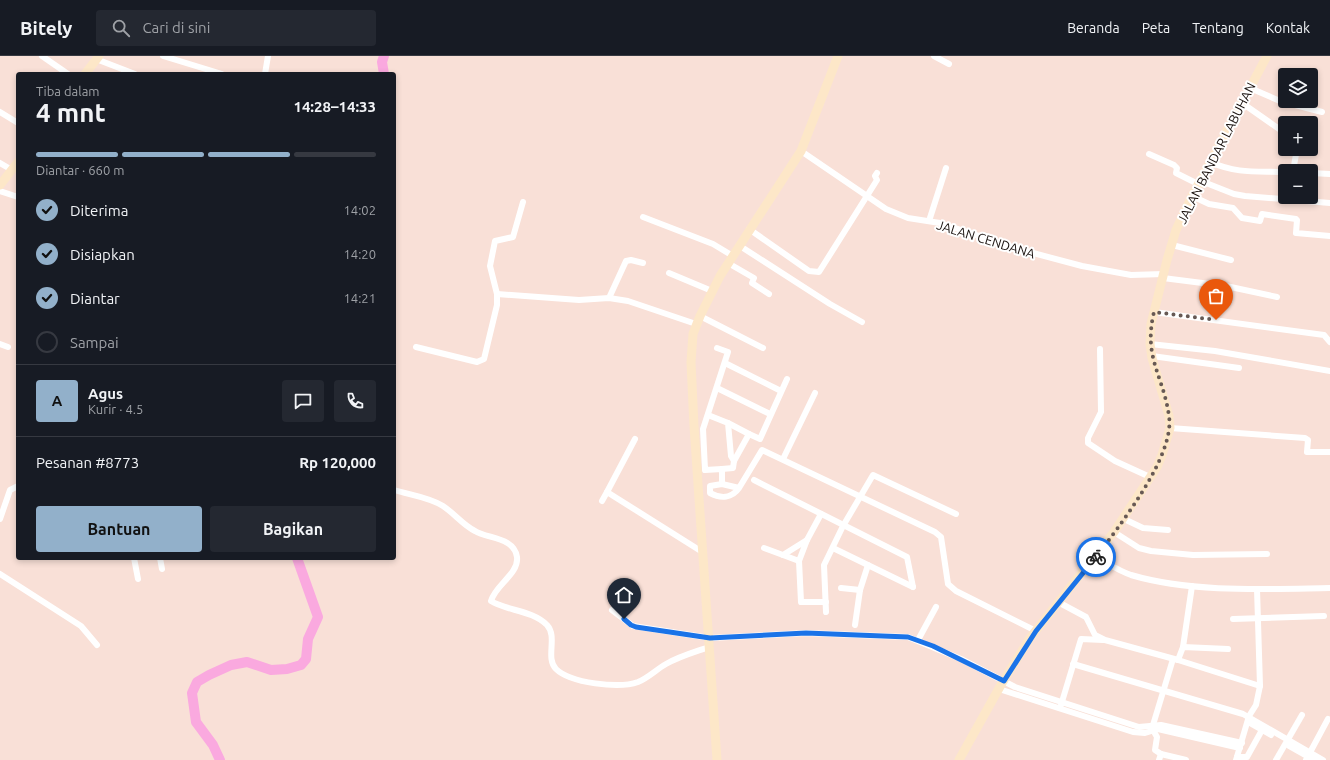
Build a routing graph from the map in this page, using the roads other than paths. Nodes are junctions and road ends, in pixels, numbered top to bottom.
1 (42, 56) edge
2 (164, 56) edge
3 (268, 56) edge
4 (838, 56) edge
5 (934, 56) edge
6 (1267, 56) edge
7 (98, 58) edge
8 (949, 64) dead end
9 (65, 72) edge
10 (88, 72) edge
11 (130, 72) edge
12 (216, 72) edge
13 (265, 72) edge
14 (1250, 88) junction
15 (1242, 103) junction
16 (0, 112) edge
17 (1322, 112) dead end
18 (16, 122) edge
19 (1278, 128) edge
20 (801, 151) junction
21 (1149, 154) dead end
22 (1210, 162) junction
23 (0, 163) edge
24 (15, 166) edge
25 (946, 168) dead end
26 (1278, 172) edge
27 (877, 173) dead end
28 (1318, 173) edge
29 (1330, 174) edge
30 (1199, 182) junction
31 (0, 184) edge
32 (0, 191) edge
33 (16, 196) edge
34 (866, 196) junction
35 (1192, 196) junction
36 (523, 202) dead end
37 (1330, 203) edge
38 (643, 217) dead end
39 (929, 222) junction
40 (749, 229) junction
41 (1330, 236) edge
42 (1172, 245) junction
43 (740, 246) junction
44 (731, 259) junction
45 (1231, 260) dead end
46 (643, 263) dead end
47 (669, 273) dead end
48 (1164, 276) junction
49 (712, 291) junction
50 (497, 294) junction
51 (769, 294) dead end
52 (1277, 296) dead end
53 (609, 298) junction
54 (1154, 312) junction
55 (698, 320) junction
56 (862, 322) dead end
57 (1330, 330) edge
58 (1324, 335) junction
59 (1330, 342) edge
60 (0, 344) edge
61 (1150, 344) junction
62 (8, 347) dead end
63 (416, 347) dead end
64 (717, 348) dead end
65 (763, 348) dead end
66 (1100, 349) dead end
67 (1152, 356) junction
68 (725, 364) junction
69 (1239, 368) dead end
70 (1330, 371) edge
71 (787, 379) dead end
72 (717, 388) junction
73 (781, 391) junction
74 (815, 393) dead end
75 (770, 414) junction
76 (708, 415) junction
77 (728, 423) junction
78 (1170, 428) junction
79 (749, 434) junction
80 (635, 439) dead end
81 (1330, 452) edge
82 (783, 459) junction
83 (734, 461) junction
84 (722, 469) junction
85 (1150, 477) junction
86 (754, 480) dead end
87 (722, 484) junction
88 (710, 486) junction
89 (16, 487) edge
90 (739, 488) junction
91 (699, 490) junction
92 (396, 491) edge
93 (607, 492) junction
94 (710, 493) junction
95 (861, 496) junction
96 (602, 501) dead end
97 (821, 514) junction
98 (956, 514) dead end
99 (1124, 519) junction
100 (2, 521) edge
101 (843, 526) junction
102 (1168, 530) dead end
103 (1114, 532) junction
104 (807, 540) junction
105 (764, 548) dead end
106 (832, 548) junction
107 (704, 553) junction
108 (1267, 554) dead end
109 (783, 555) junction
110 (1096, 557) junction
111 (134, 560) edge
112 (160, 560) edge
113 (799, 561) junction
114 (868, 565) junction
115 (162, 569) dead end
116 (0, 574) edge
117 (138, 579) dead end
118 (1192, 586) junction
119 (841, 588) dead end
120 (1330, 588) edge
121 (1257, 589) junction
122 (860, 590) junction
123 (826, 602) junction
124 (1058, 602) junction
125 (936, 607) dead end
126 (612, 610) dead end
127 (826, 612) dead end
128 (1324, 616) dead end
129 (1259, 617) junction
130 (1233, 619) dead end
131 (854, 625) dead end
132 (1036, 631) junction
133 (918, 640) junction
134 (1105, 640) junction
135 (709, 643) junction
136 (97, 645) dead end
137 (1183, 646) junction
138 (1228, 649) dead end
139 (1175, 659) junction
140 (1073, 664) junction
141 (1004, 681) junction
142 (1260, 686) junction
143 (999, 689) junction
144 (1164, 690) junction
145 (1030, 695) junction
146 (1061, 705) junction
147 (1302, 715) dead end
148 (1248, 719) junction
149 (1328, 719) dead end
150 (1153, 728) junction
151 (1262, 730) junction
152 (1286, 742) junction
153 (1241, 745) junction
154 (1308, 756) edge
155 (1160, 757) edge
156 (1236, 759) edge
157 (717, 760) edge
158 (960, 760) edge
159 (1186, 760) edge
160 (1276, 760) edge
161 (1314, 760) edge
162 (1323, 760) edge

1 - 9 street
2 - 12 street
3 - 13 street
4 - 20 main road
5 - 8 street
6 - 14 main road, JALAN BANDAR LABUHAN
7 - 10 main road
7 - 11 street
14 - 15 main road, JALAN BANDAR LABUHAN
14 - 17 street
15 - 19 street
15 - 22 main road, JALAN BANDAR LABUHAN
16 - 18 street
20 - 34 street, JALAN CENDANA
20 - 40 main road
21 - 30 street
22 - 26 street
22 - 30 main road, JALAN BANDAR LABUHAN
23 - 24 street
24 - 31 main road
25 - 39 street
27 - 34 street
28 - 29 street
30 - 35 main road, JALAN BANDAR LABUHAN
30 - 37 street
32 - 33 street
34 - 39 street, JALAN CENDANA
34 - 40 street
35 - 41 street
35 - 42 main road, JALAN BANDAR LABUHAN
36 - 50 street
38 - 44 street
39 - 48 street, JALAN CENDANA
40 - 43 main road
42 - 45 street
42 - 48 main road, JALAN BANDAR LABUHAN
43 - 44 main road
43 - 56 street
44 - 49 main road
44 - 51 street
46 - 53 street
47 - 49 street
48 - 52 street, JALAN CENDANA
48 - 54 main road, JALAN BANDAR LABUHAN
49 - 55 main road
50 - 53 street
50 - 63 street
53 - 55 street
54 - 58 street
54 - 61 main road, JALAN BANDAR LABUHAN
55 - 65 street
55 - 91 main road
57 - 58 street
58 - 59 street
60 - 62 street
61 - 67 main road, JALAN BANDAR LABUHAN
61 - 70 street
64 - 68 street
66 - 85 street
67 - 69 street
67 - 78 main road, JALAN BANDAR LABUHAN
68 - 72 street
68 - 73 street
71 - 73 street
72 - 75 street
72 - 76 street
73 - 75 street
74 - 82 street
75 - 79 street
76 - 77 street
76 - 84 street
77 - 79 street
77 - 83 street
78 - 81 street
78 - 85 main road, JALAN BANDAR LABUHAN
79 - 83 street
80 - 93 street
82 - 90 street
82 - 95 street
83 - 84 street
84 - 87 street
85 - 99 main road, JALAN BANDAR LABUHAN
86 - 97 street
87 - 88 street
87 - 90 street
88 - 91 street
88 - 94 street
89 - 100 street
90 - 94 street
91 - 94 street
91 - 107 main road
92 - 135 street
93 - 96 street
93 - 107 street
95 - 98 street
95 - 101 street
95 - 132 street
97 - 101 street
97 - 104 street
99 - 102 street
99 - 103 main road, JALAN BANDAR LABUHAN
101 - 106 street
101 - 114 street
103 - 108 street
103 - 110 main road, JALAN BANDAR LABUHAN
104 - 109 street
104 - 113 street
105 - 109 street
106 - 114 street
106 - 123 street
107 - 135 main road
109 - 113 street
110 - 118 street
110 - 124 main road, JALAN BANDAR LABUHAN
111 - 117 street
112 - 115 street
113 - 123 street
114 - 122 street
116 - 136 street
118 - 121 street
118 - 137 street
119 - 122 street
120 - 121 street
121 - 129 street
122 - 131 street
123 - 127 street
124 - 132 main road, JALAN BANDAR LABUHAN
124 - 134 street
125 - 133 street
126 - 135 street
128 - 129 street
129 - 130 street
129 - 142 street
132 - 141 main road, JALAN BANDAR LABUHAN
133 - 135 street
133 - 141 street
134 - 139 street
134 - 140 street
135 - 157 main road
137 - 138 street
137 - 139 street
139 - 142 street
139 - 144 street
140 - 144 street
140 - 146 street
141 - 143 main road, JALAN BANDAR LABUHAN
141 - 145 street
142 - 148 street
143 - 145 street
143 - 158 main road, JALAN BANDAR LABUHAN
144 - 148 street
144 - 150 street
145 - 146 street
146 - 150 street
147 - 152 street
148 - 151 street
148 - 152 street
148 - 153 street
149 - 154 street
150 - 153 street
150 - 155 street
151 - 152 street
151 - 156 street
152 - 154 street
152 - 160 street
153 - 156 street
154 - 161 street
154 - 162 street
155 - 159 street

